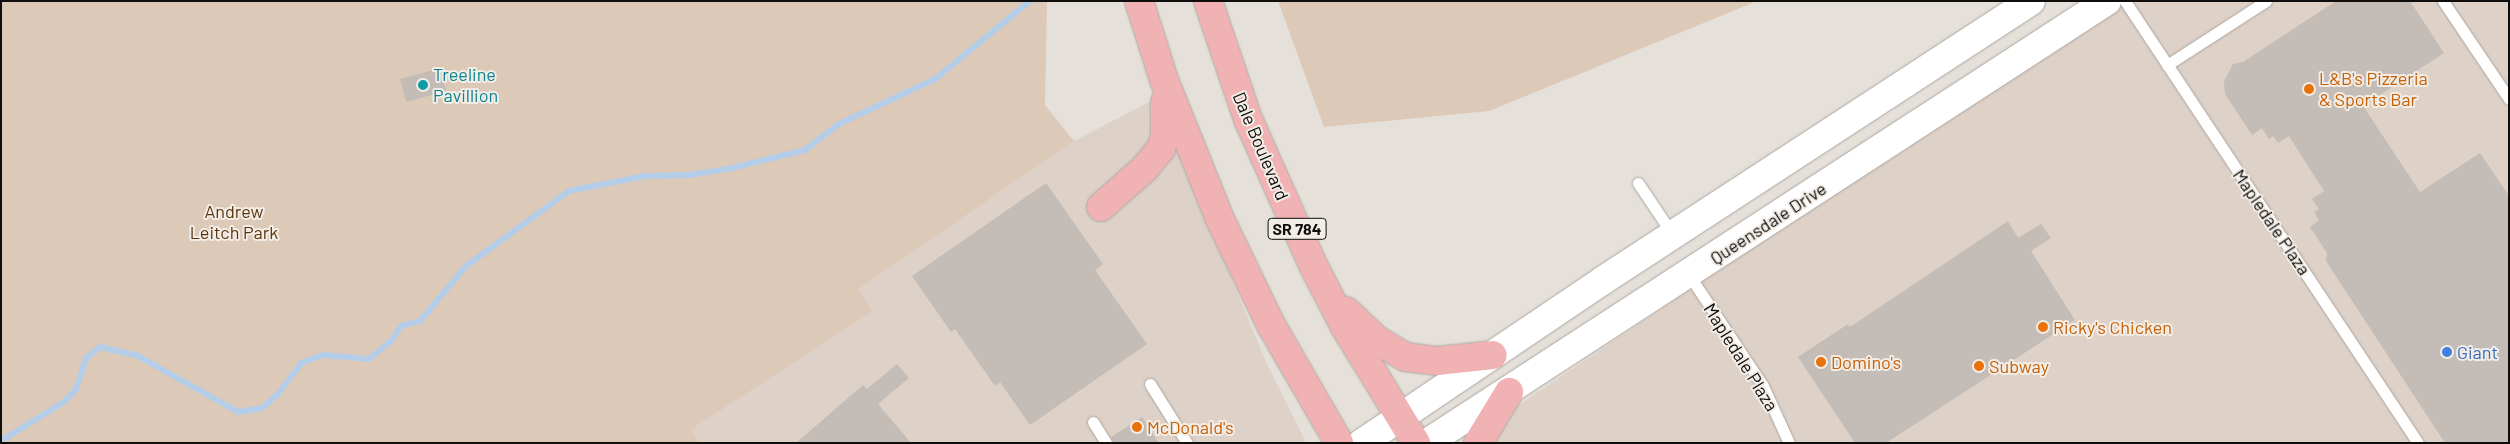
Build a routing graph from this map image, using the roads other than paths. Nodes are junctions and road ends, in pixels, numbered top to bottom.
1 (1139, 1) edge
2 (1208, 1) edge
3 (2031, 1) edge
4 (2107, 1) edge
5 (2125, 1) edge
6 (2266, 1) edge
7 (2443, 1) edge
8 (2167, 64) junction
9 (1164, 80) junction
10 (2509, 99) edge
11 (1638, 183) dead end
12 (1101, 207) dead end
13 (1673, 235) junction
14 (1689, 274) junction
15 (1328, 294) junction
16 (1493, 355) junction
17 (1150, 384) dead end
18 (1509, 392) junction
19 (1399, 418) junction
20 (1093, 422) dead end
21 (1106, 443) edge
22 (1187, 443) edge
23 (1339, 443) edge
24 (1362, 443) edge
25 (1416, 443) edge
26 (1427, 443) edge
27 (1478, 443) edge
28 (1789, 443) edge
29 (2418, 443) edge

1 - 9 main road
2 - 15 main road, Dale Boulevard / SR 784
3 - 13 street
4 - 14 street, Queensdale Drive
5 - 8 lane, Mapledale Plaza
6 - 8 lane
7 - 10 lane
8 - 29 lane, Mapledale Plaza
9 - 12 main road
9 - 23 main road
11 - 13 lane
13 - 16 street
14 - 18 street, Queensdale Drive
14 - 28 lane, Mapledale Plaza
15 - 16 main road
15 - 19 main road, Dale Boulevard / SR 784
16 - 19 street
17 - 22 lane
18 - 26 street, Queensdale Drive
18 - 27 main road
19 - 24 street
19 - 25 main road, Dale Boulevard / SR 784
20 - 21 lane

